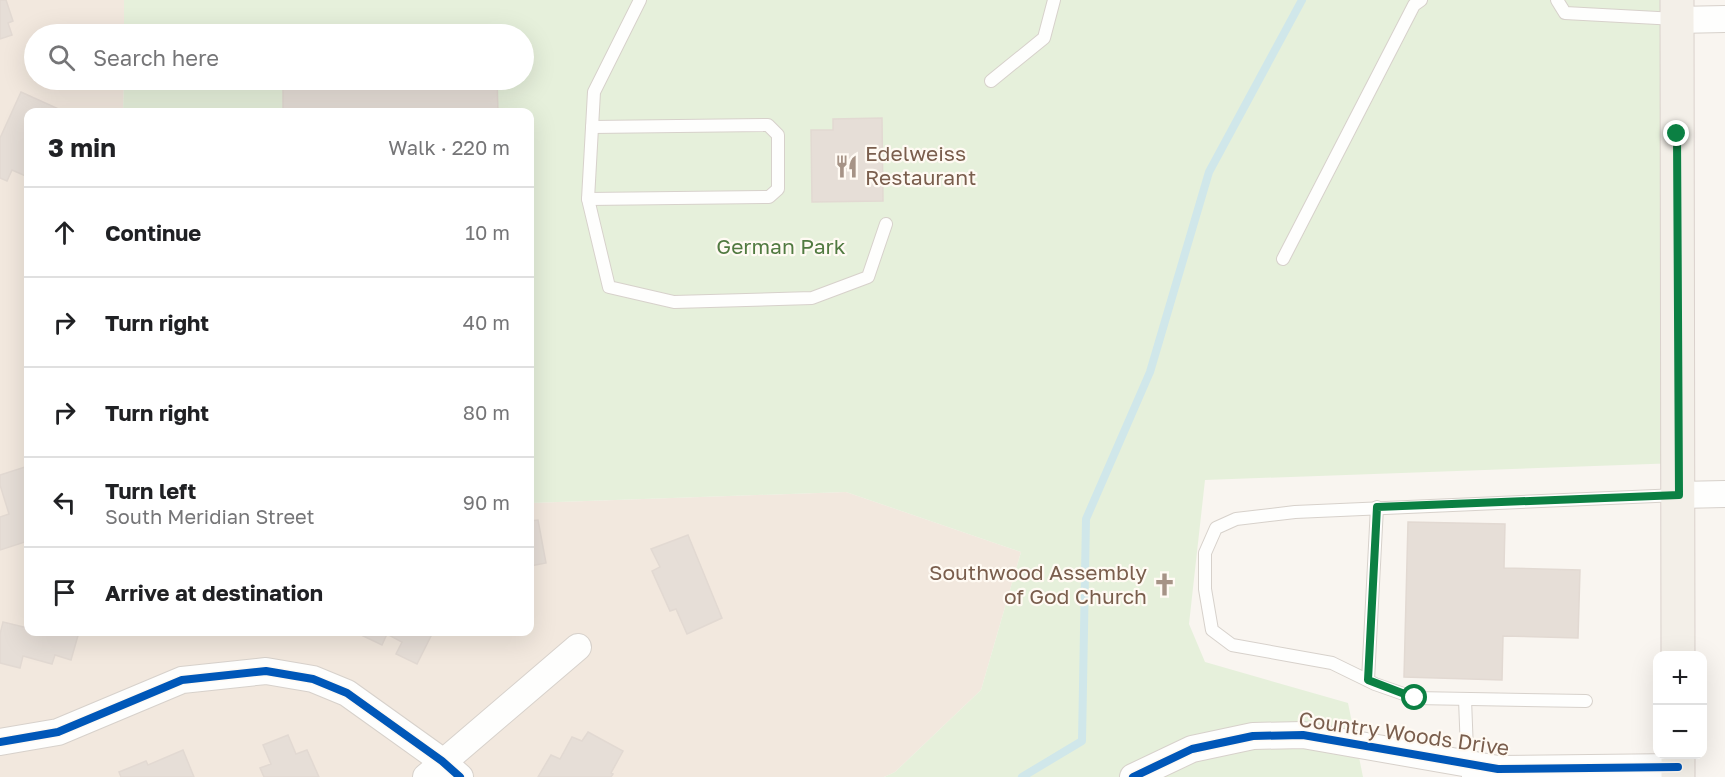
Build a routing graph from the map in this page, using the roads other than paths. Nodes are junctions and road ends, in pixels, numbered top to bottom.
1 (640, 0) edge
2 (1054, 0) edge
3 (1421, 0) edge
4 (1557, 0) edge
5 (1677, 10) edge
6 (1725, 19) edge
7 (991, 81) dead end
8 (592, 127) junction
9 (588, 199) junction
10 (886, 224) dead end
11 (1284, 259) dead end
12 (1725, 494) edge
13 (1679, 495) junction
14 (1377, 507) junction
15 (578, 647) dead end
16 (1678, 651) edge
17 (1368, 680) junction
18 (1466, 699) junction
19 (1586, 701) dead end
20 (0, 742) edge
21 (1678, 766) edge
22 (1468, 770) edge
23 (443, 772) edge
24 (1133, 777) edge

1 - 8 lane
2 - 7 lane
3 - 11 lane
4 - 5 lane
5 - 6 street
5 - 13 main road
8 - 9 lane
8 - 9 lane
9 - 10 lane
12 - 13 street
13 - 14 lane
13 - 16 main road
14 - 17 lane
14 - 17 lane
15 - 23 street
17 - 18 lane
18 - 19 lane
18 - 22 lane
20 - 23 street
21 - 22 street, Country Woods Drive
22 - 24 street, Country Woods Drive

